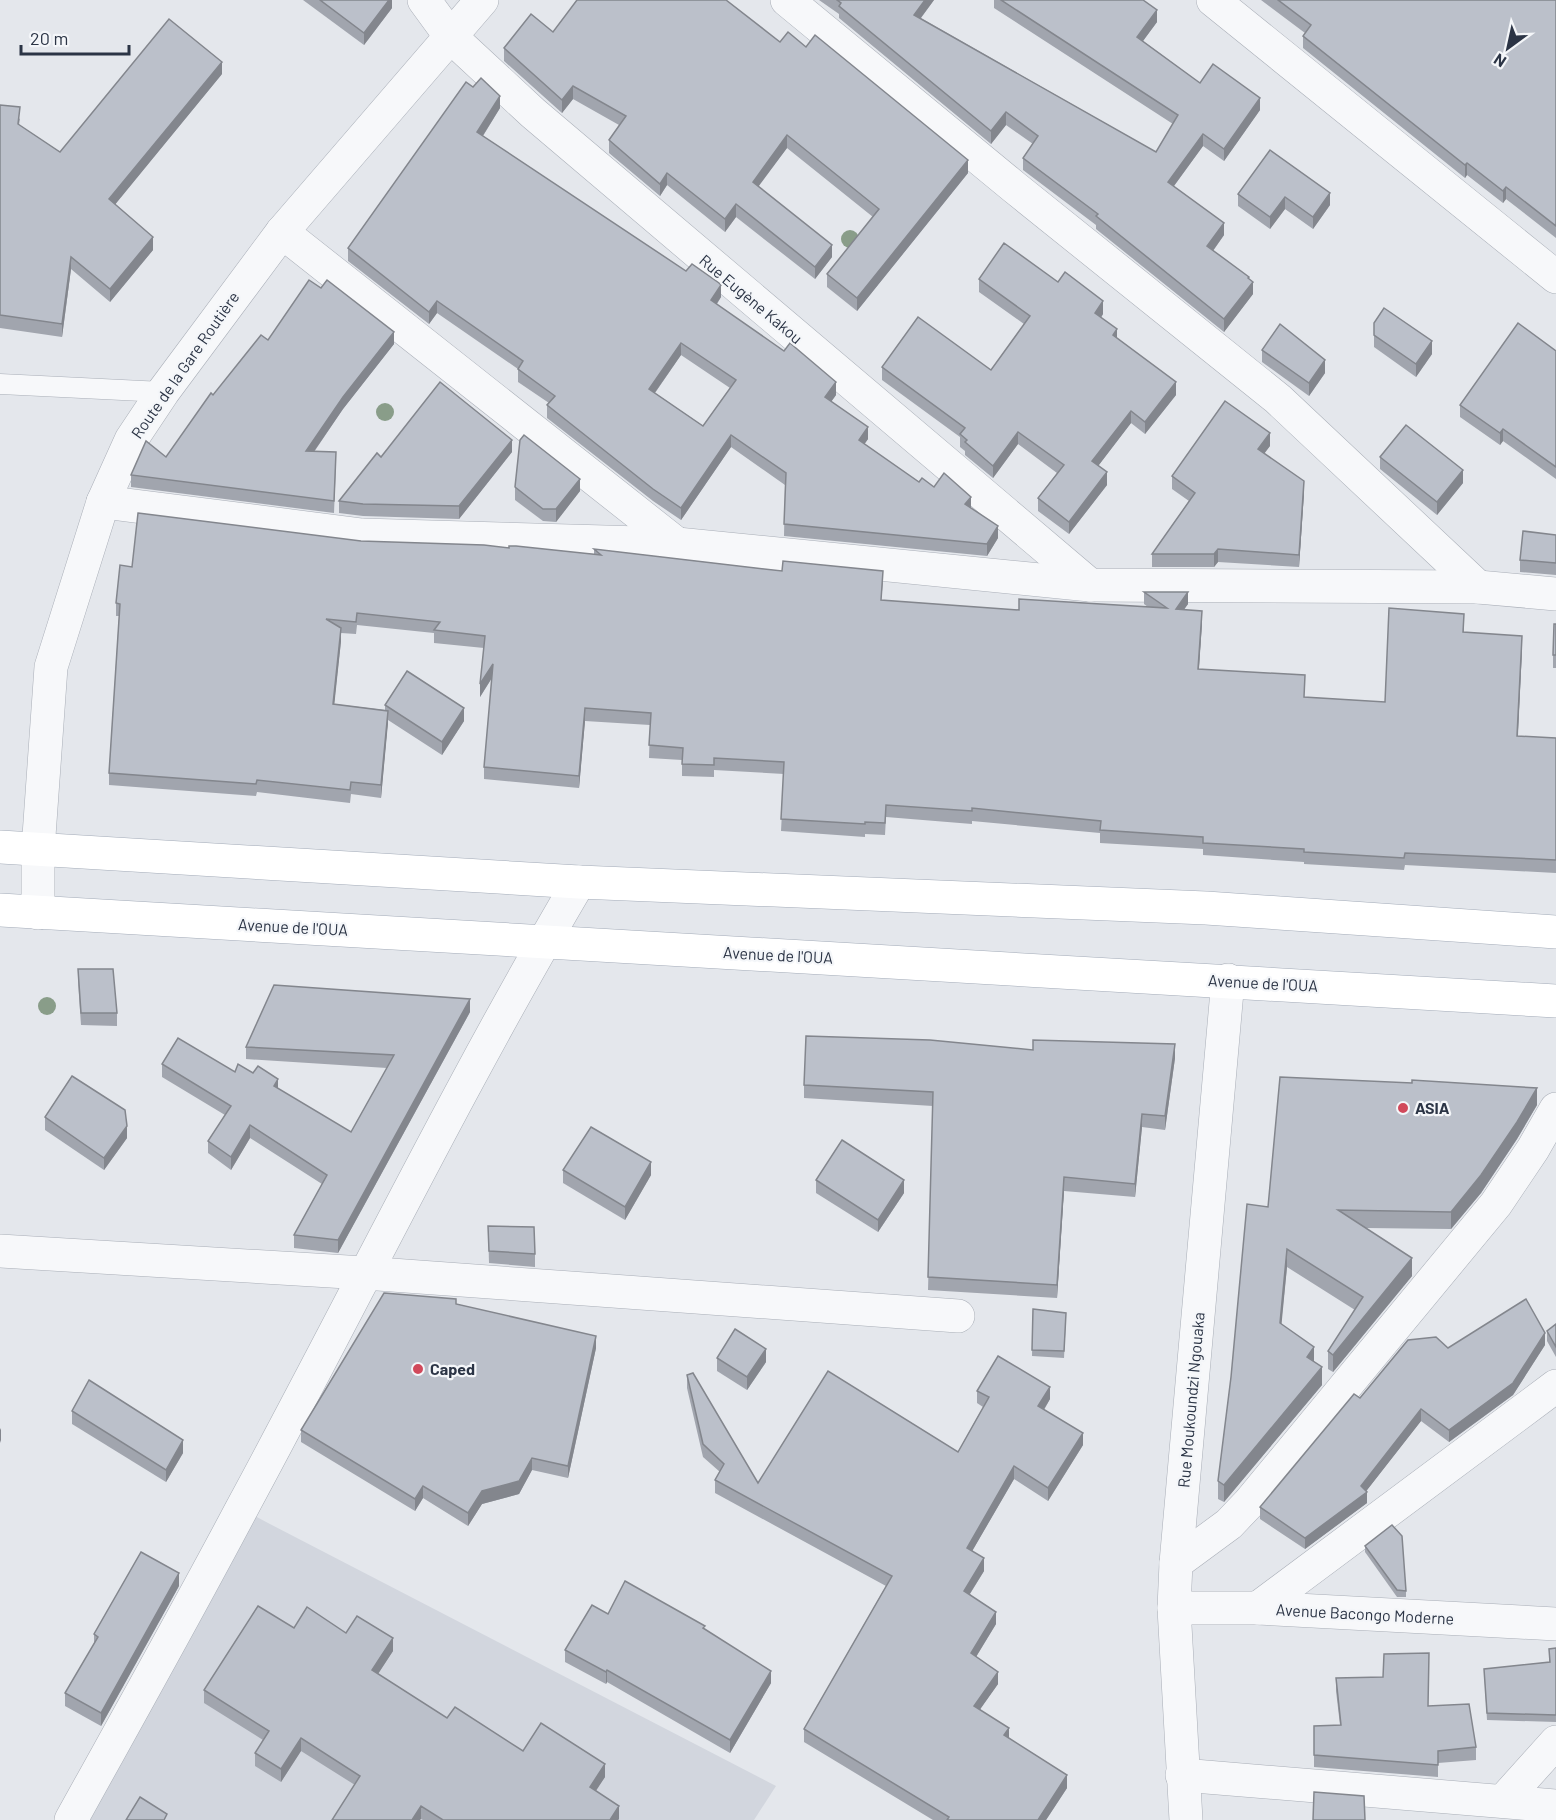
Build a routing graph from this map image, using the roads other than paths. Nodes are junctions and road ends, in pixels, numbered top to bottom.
1 (424, 0) edge
2 (482, 0) edge
3 (787, 0) edge
4 (1213, 0) edge
5 (451, 37) junction
6 (282, 232) junction
7 (1556, 277) edge
8 (0, 384) edge
9 (163, 392) junction
10 (103, 502) junction
11 (677, 544) junction
12 (1090, 585) junction
13 (1478, 587) junction
14 (1556, 594) edge
15 (0, 847) edge
16 (38, 850) junction
17 (579, 882) junction
18 (0, 910) edge
19 (38, 913) junction
20 (1556, 932) edge
21 (544, 941) junction
22 (1228, 980) junction
23 (1556, 1001) edge
24 (1556, 1109) edge
25 (0, 1251) edge
26 (364, 1274) junction
27 (958, 1316) dead end
28 (1556, 1386) edge
29 (1176, 1563) junction
30 (1174, 1608) junction
31 (1257, 1608) junction
32 (1556, 1624) edge
33 (1556, 1742) edge
34 (1182, 1775) junction
35 (1503, 1801) junction
36 (1556, 1806) edge
37 (71, 1820) edge
38 (1186, 1820) edge

1 - 5 street, Rue Eugène Kakou
2 - 5 street, Route de la Gare Routière
3 - 13 street
4 - 7 street
5 - 6 street, Route de la Gare Routière
5 - 12 street, Rue Eugène Kakou
6 - 9 street, Route de la Gare Routière
6 - 11 street
8 - 9 lane
9 - 10 street, Route de la Gare Routière
10 - 11 street
10 - 16 street, Route de la Gare Routière
11 - 12 street
12 - 13 street
13 - 14 street
15 - 16 main road
16 - 17 main road
16 - 19 street, Route de la Gare Routière
17 - 20 main road
17 - 21 street
18 - 19 main road, Avenue de l'OUA
19 - 21 main road, Avenue de l'OUA
21 - 22 main road, Avenue de l'OUA
21 - 26 street
22 - 23 main road, Avenue de l'OUA
22 - 29 street, Rue Moukoundzi Ngouaka
24 - 29 street
25 - 26 street
26 - 27 street
26 - 37 street
28 - 31 street
29 - 30 street, Rue Moukoundzi Ngouaka
30 - 31 street, Avenue Bacongo Moderne
30 - 34 street, Rue Moukoundzi Ngouaka
31 - 32 street, Avenue Bacongo Moderne
33 - 35 street
34 - 35 street
34 - 38 street, Rue Moukoundzi Ngouaka
35 - 36 street

